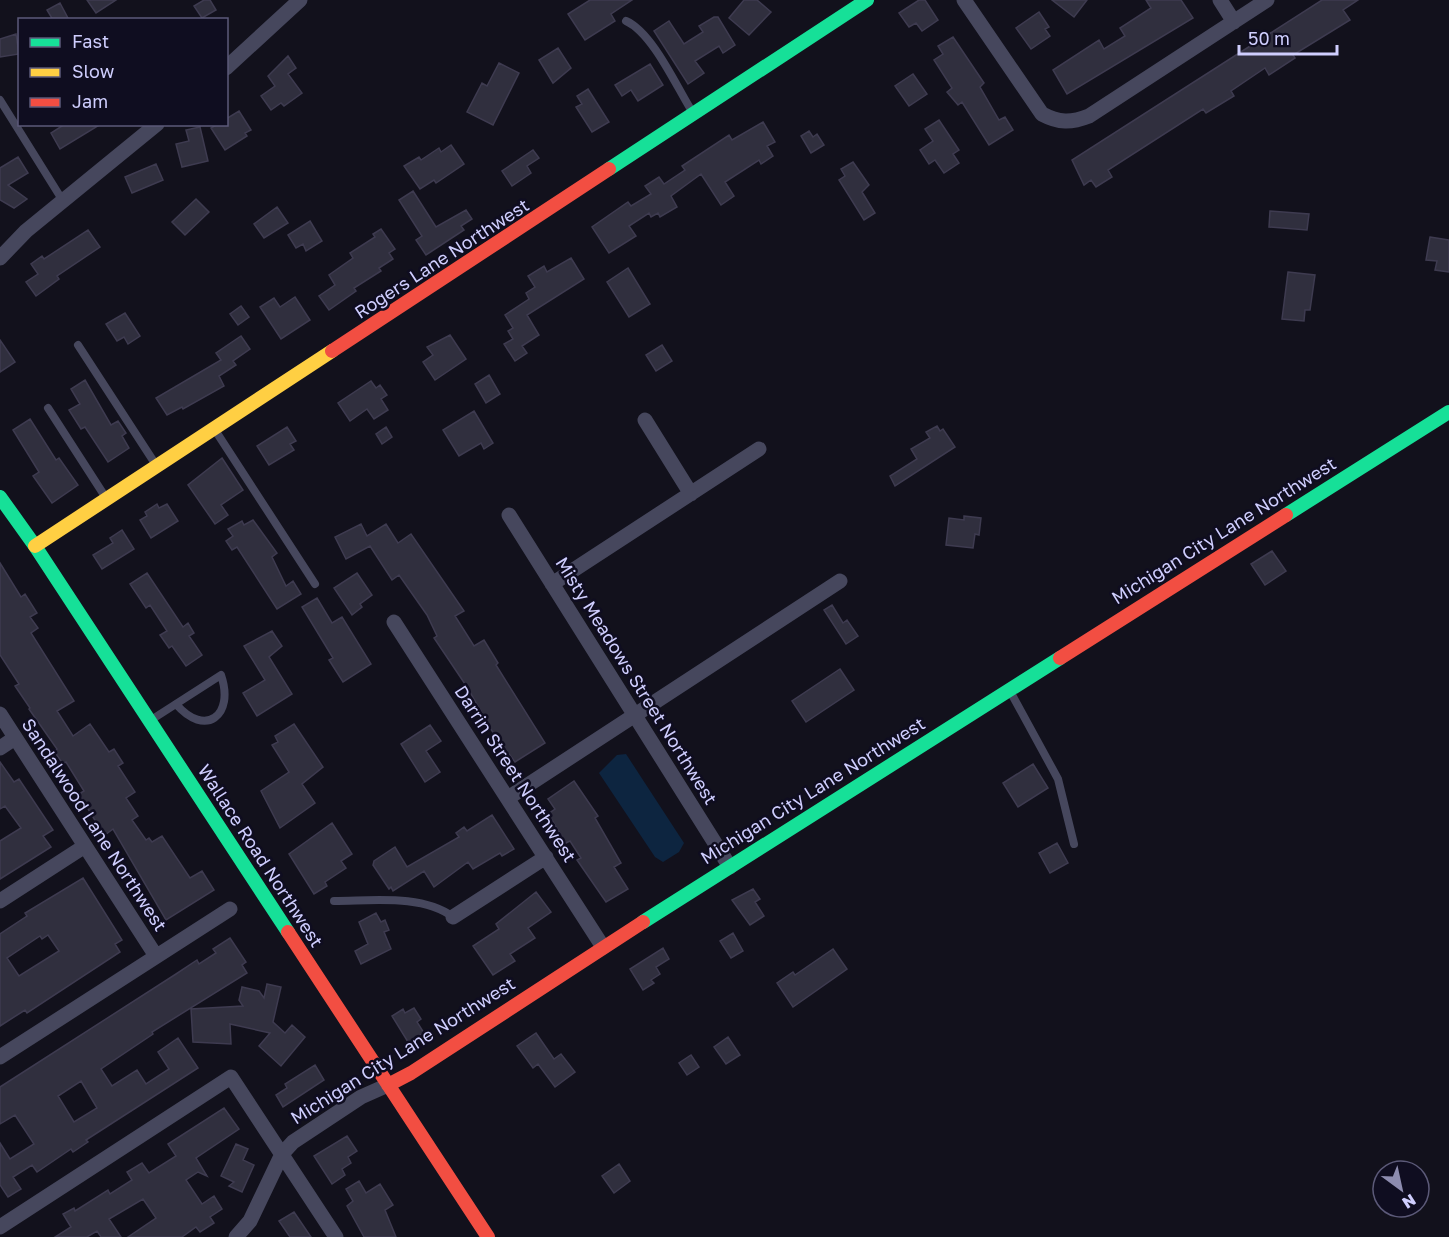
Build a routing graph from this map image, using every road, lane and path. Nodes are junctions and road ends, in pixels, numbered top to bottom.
1 (300, 0) edge
2 (867, 0) edge
3 (1220, 0) edge
4 (1267, 0) edge
5 (970, 2) edge
6 (626, 21) dead end
7 (1234, 22) junction
8 (228, 66) edge
9 (0, 100) edge
10 (694, 115) junction
11 (18, 124) edge
12 (19, 126) edge
13 (155, 126) edge
14 (63, 201) junction
15 (0, 258) edge
16 (78, 345) dead end
17 (48, 408) dead end
18 (1449, 412) edge
19 (645, 420) dead end
20 (214, 429) junction
21 (759, 449) dead end
22 (157, 466) junction
23 (691, 494) junction
24 (0, 497) edge
25 (107, 499) junction
26 (508, 515) dead end
27 (35, 546) junction
28 (840, 581) dead end
29 (315, 584) dead end
30 (552, 584) junction
31 (394, 622) dead end
32 (1010, 690) junction
33 (176, 704) junction
34 (0, 714) edge
35 (635, 716) junction
36 (150, 720) junction
37 (15, 738) junction
38 (0, 748) edge
39 (508, 798) junction
40 (1074, 844) dead end
41 (85, 846) junction
42 (546, 857) junction
43 (730, 867) junction
44 (0, 901) edge
45 (334, 901) dead end
46 (230, 909) dead end
47 (453, 917) joint
48 (603, 947) junction
49 (156, 956) junction
50 (0, 1057) edge
51 (388, 1085) junction
52 (282, 1154) junction
53 (0, 1227) edge
54 (236, 1237) edge
55 (336, 1237) edge
56 (488, 1237) edge

1 - 8 street
2 - 10 street, Rogers Lane Northwest
3 - 7 street
4 - 7 street
5 - 7 street
6 - 10 lane
9 - 11 lane
10 - 20 street, Rogers Lane Northwest
12 - 14 lane
13 - 14 street
14 - 15 street
16 - 22 lane
17 - 25 lane
18 - 32 street, Michigan City Lane Northwest
19 - 23 street
20 - 22 street, Rogers Lane Northwest
20 - 29 lane
21 - 23 street
22 - 25 street, Rogers Lane Northwest
23 - 30 street
24 - 27 street, Wallace Road Northwest
25 - 27 street, Rogers Lane Northwest
26 - 30 street, Misty Meadows Street Northwest
27 - 36 street, Wallace Road Northwest
28 - 35 street
30 - 35 street, Misty Meadows Street Northwest
31 - 39 street, Darrin Street Northwest
32 - 40 lane
32 - 43 street, Michigan City Lane Northwest
33 - 33 lane
33 - 36 lane
34 - 37 street, Sandalwood Lane Northwest
35 - 39 street
35 - 43 street, Misty Meadows Street Northwest
36 - 51 street, Wallace Road Northwest
37 - 38 street
37 - 41 street, Sandalwood Lane Northwest
39 - 42 street, Darrin Street Northwest
41 - 44 street
41 - 49 street, Sandalwood Lane Northwest
42 - 47 street
42 - 48 street, Darrin Street Northwest
43 - 48 street, Michigan City Lane Northwest
45 - 47 lane
46 - 49 street
48 - 51 street, Michigan City Lane Northwest
49 - 50 street
51 - 52 street, Michigan City Lane Northwest
51 - 56 street, Wallace Road Northwest
52 - 53 street
52 - 54 street, Michigan City Lane Northwest
52 - 55 street

